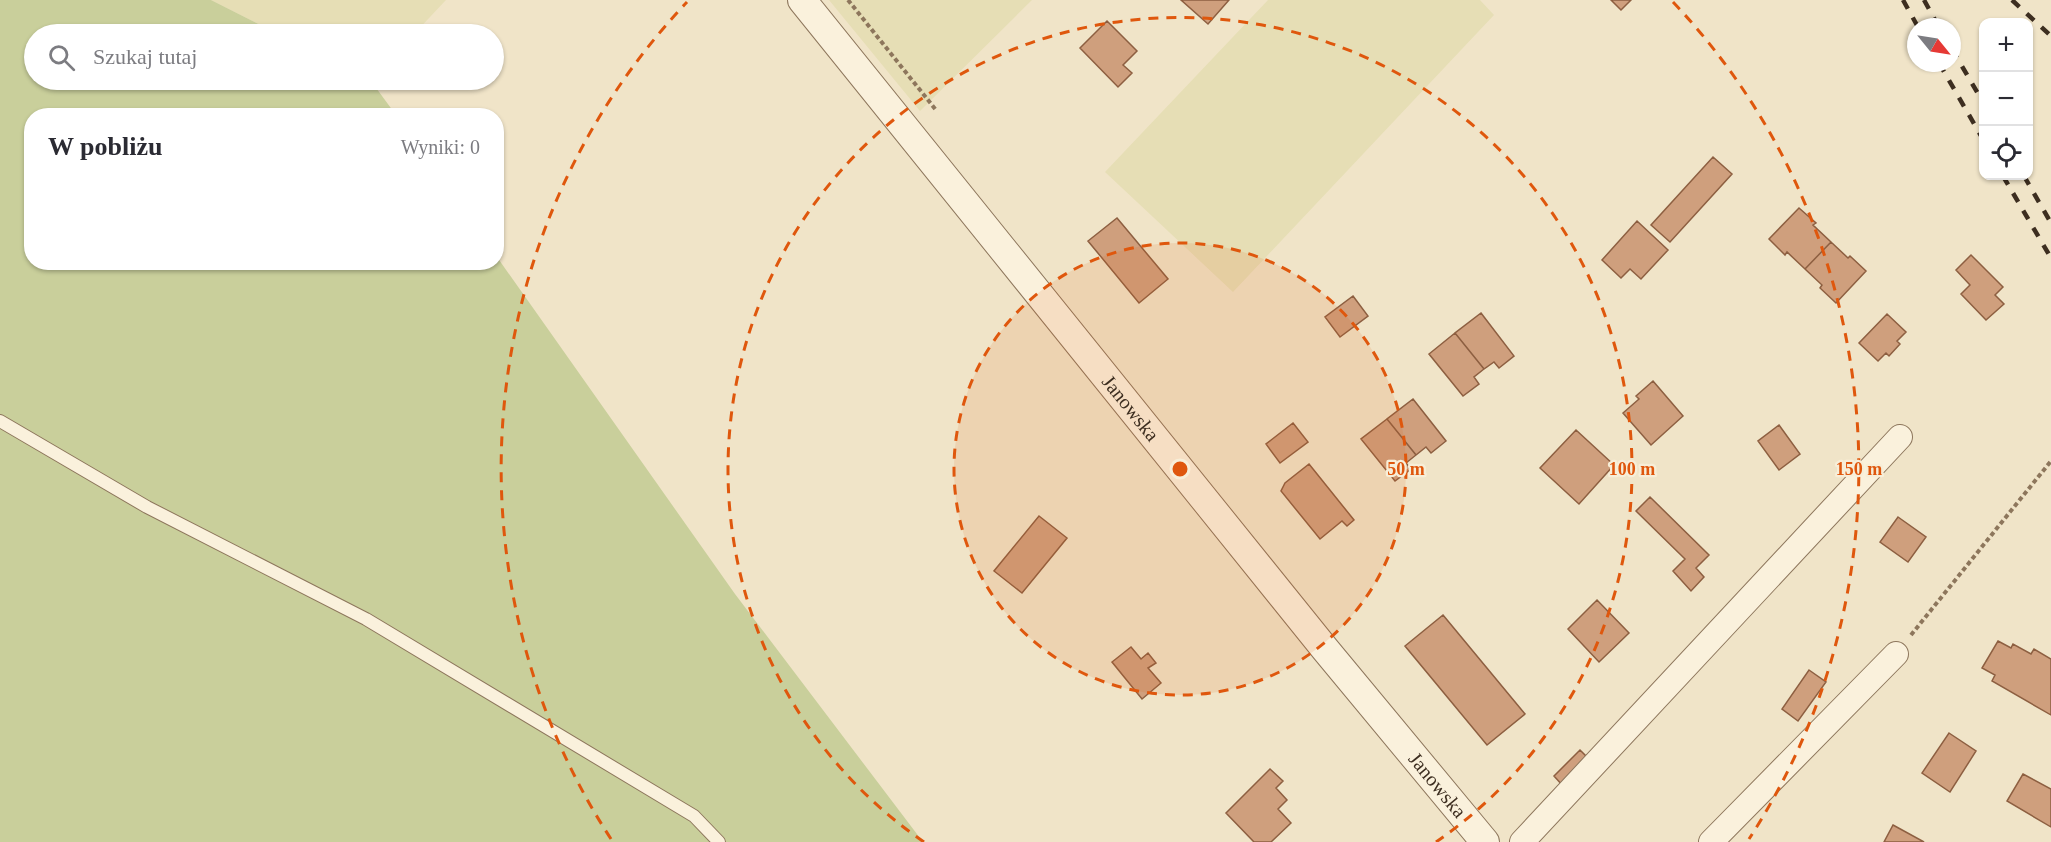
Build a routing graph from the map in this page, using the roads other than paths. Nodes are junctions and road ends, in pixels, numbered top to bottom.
1 (802, 0) edge
2 (0, 421) edge
3 (1900, 437) dead end
4 (1896, 654) road end
5 (718, 842) edge
6 (1485, 842) edge
7 (1522, 842) edge
8 (1711, 842) edge

1 - 6 street, Janowska
2 - 5 lane
3 - 7 street
4 - 8 street

